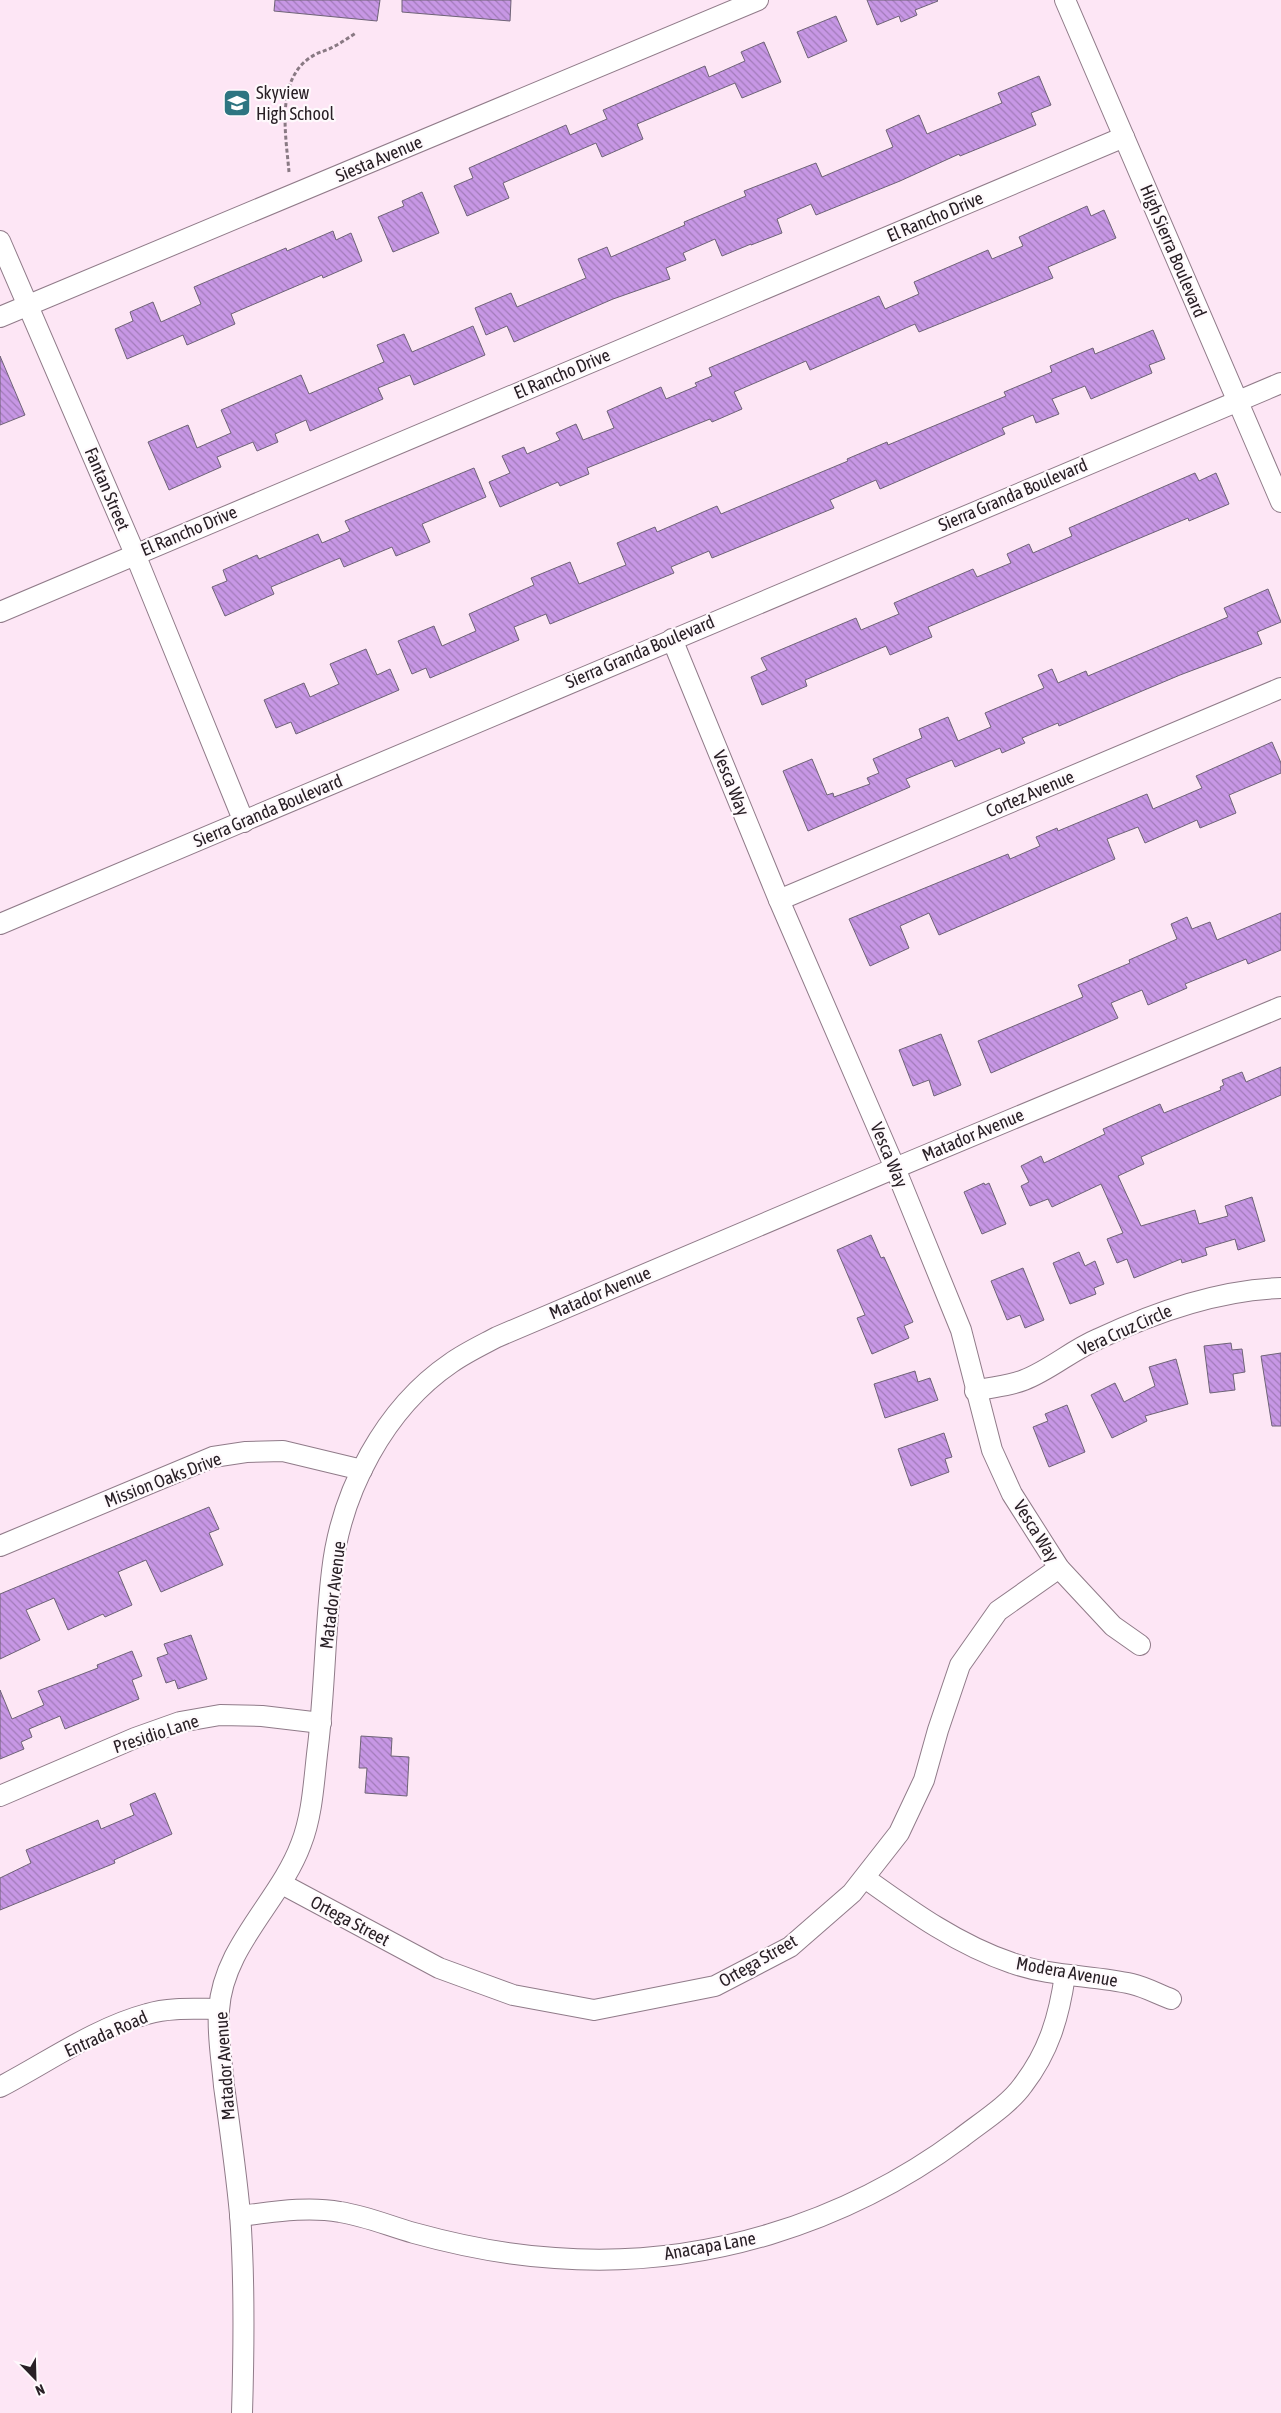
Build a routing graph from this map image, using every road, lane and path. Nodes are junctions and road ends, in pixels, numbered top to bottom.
1 (758, 0) edge
2 (1065, 0) edge
3 (356, 33) dead end
4 (1124, 137) junction
5 (289, 172) dead end
6 (0, 241) edge
7 (29, 305) junction
8 (0, 317) edge
9 (1281, 383) edge
10 (1238, 401) junction
11 (1281, 502) edge
12 (135, 554) junction
13 (0, 612) edge
14 (672, 639) junction
15 (1281, 688) edge
16 (244, 822) junction
17 (779, 900) junction
18 (0, 924) edge
19 (1281, 1007) edge
20 (895, 1168) junction
21 (1281, 1288) edge
22 (975, 1391) junction
23 (362, 1470) junction
24 (0, 1546) edge
25 (1059, 1568) junction
26 (1140, 1645) dead end
27 (320, 1723) junction
28 (0, 1796) edge
29 (865, 1878) junction
30 (282, 1884) junction
31 (1065, 1975) junction
32 (1171, 1999) dead end
33 (219, 2009) junction
34 (0, 2086) edge
35 (240, 2216) junction
36 (242, 2413) edge

1 - 7 street, Siesta Avenue
2 - 4 street, High Sierra Boulevard
3 - 5 path
4 - 10 street, High Sierra Boulevard
4 - 12 street, El Rancho Drive
6 - 7 street, Fantan Street
7 - 8 street, Siesta Avenue
7 - 12 street, Fantan Street
9 - 10 street, Sierra Granda Boulevard
10 - 11 street, High Sierra Boulevard
10 - 14 street, Sierra Granda Boulevard
12 - 13 street, El Rancho Drive
12 - 16 street, Fantan Street
14 - 16 street, Sierra Granda Boulevard
14 - 17 street, Vesca Way
15 - 17 street, Cortez Avenue
16 - 18 street, Sierra Granda Boulevard
17 - 20 street, Vesca Way
19 - 20 street, Matador Avenue
20 - 22 street, Vesca Way
20 - 23 street, Matador Avenue
21 - 22 street, Vera Cruz Circle
22 - 25 street, Vesca Way
23 - 24 street, Mission Oaks Drive
23 - 27 street, Matador Avenue
25 - 26 street, Vesca Way
25 - 29 street, Ortega Street
27 - 28 street, Presidio Lane
27 - 30 street, Matador Avenue
29 - 30 street, Ortega Street
29 - 31 street, Modera Avenue
30 - 33 street, Matador Avenue
31 - 32 street, Modera Avenue
31 - 35 street, Anacapa Lane
33 - 34 street, Entrada Road
33 - 35 street, Matador Avenue
35 - 36 street, Matador Avenue

